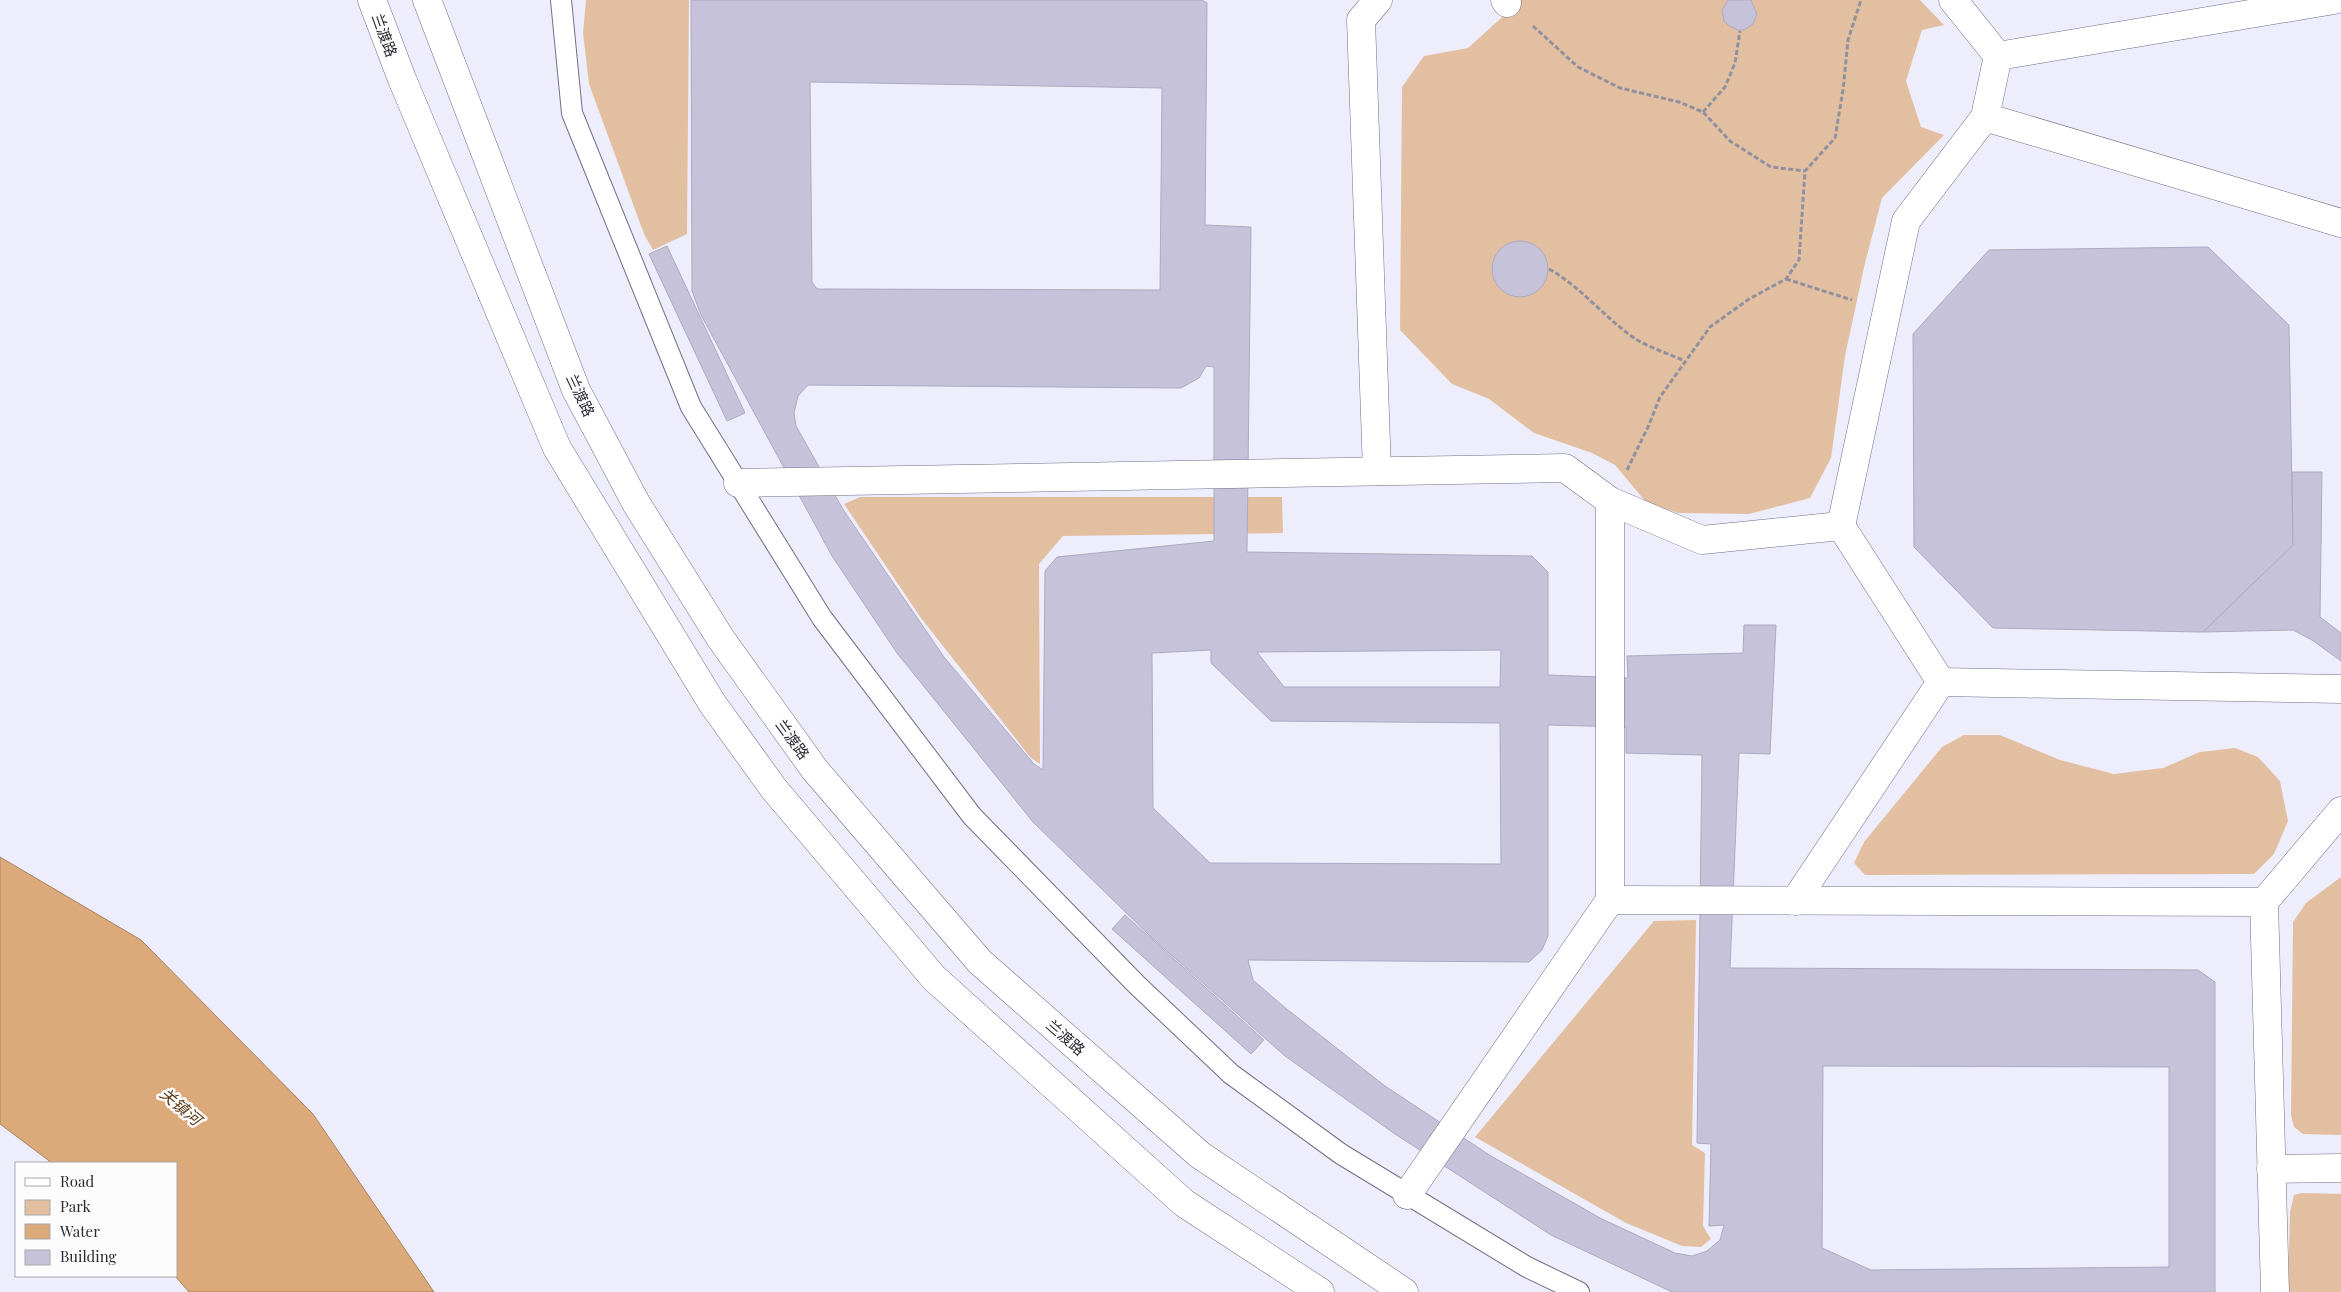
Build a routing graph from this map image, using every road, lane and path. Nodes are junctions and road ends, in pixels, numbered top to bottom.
1 (372, 0) edge
2 (427, 0) edge
3 (561, 0) edge
4 (1378, 0) edge
5 (1861, 0) edge
6 (1953, 0) edge
7 (2334, 0) edge
8 (1506, 2) edge
9 (1740, 31) dead end
10 (1998, 56) junction
11 (1704, 112) junction
12 (1985, 117) junction
13 (1805, 171) junction
14 (2341, 224) edge
15 (1549, 269) dead end
16 (1786, 279) junction
17 (1858, 302) dead end
18 (1684, 360) junction
19 (1377, 471) junction
20 (738, 483) junction
21 (1610, 502) junction
22 (1841, 526) junction
23 (1941, 682) junction
24 (2341, 689) edge
25 (2341, 811) edge
26 (1610, 900) junction
27 (1796, 901) junction
28 (2264, 902) junction
29 (2341, 1168) edge
30 (2271, 1170) junction
31 (1407, 1194) junction
32 (1320, 1292) edge
33 (1404, 1292) edge
34 (1579, 1292) edge
35 (2275, 1292) edge

1 - 32 street, 兰渡路
2 - 33 street, 兰渡路
3 - 20 lane
4 - 19 street
5 - 13 path
6 - 10 street
7 - 10 street
8 - 11 path
9 - 11 path
10 - 12 street
11 - 13 path
12 - 14 street
12 - 22 street
13 - 16 path
15 - 18 path
16 - 17 path
16 - 18 path
18 - 21 path
19 - 20 street
19 - 21 street
20 - 31 lane
21 - 22 street
21 - 26 street
22 - 23 street
23 - 24 street
23 - 27 street
25 - 28 street
26 - 27 street
26 - 31 street
27 - 28 street
28 - 30 street
29 - 30 street
30 - 35 street
31 - 34 lane

